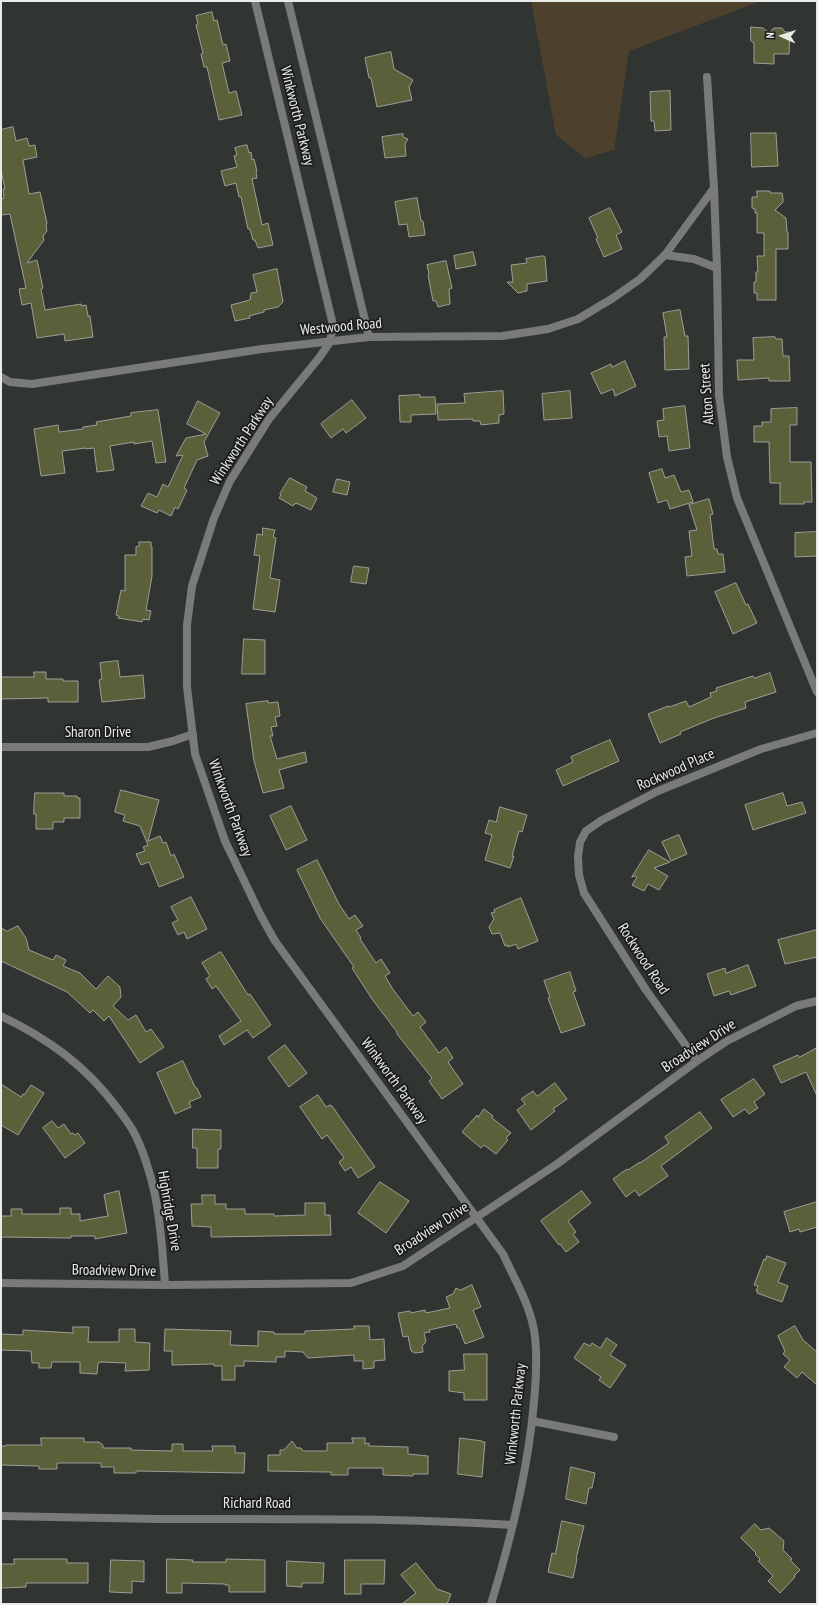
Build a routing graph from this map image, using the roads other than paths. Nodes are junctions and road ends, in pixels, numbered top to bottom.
1 (255, 1) edge
2 (288, 1) edge
3 (707, 77) dead end
4 (714, 188) junction
5 (665, 255) junction
6 (717, 268) junction
7 (369, 337) junction
8 (330, 342) junction
9 (1, 377) edge
10 (817, 692) edge
11 (817, 733) edge
12 (193, 734) junction
13 (1, 747) edge
14 (578, 867) joint
15 (817, 1001) edge
16 (1, 1016) edge
17 (697, 1061) junction
18 (477, 1217) junction
19 (1, 1283) edge
20 (165, 1285) junction
21 (532, 1421) junction
22 (614, 1437) dead end
23 (1, 1516) edge
24 (512, 1525) junction
25 (491, 1604) edge

1 - 8 street, Winkworth Parkway
2 - 7 street, Winkworth Parkway
3 - 4 street, Alton Street
4 - 5 street, Westwood Road
4 - 6 street, Alton Street
5 - 6 street
5 - 7 street, Westwood Road
6 - 10 street, Alton Street
7 - 8 street, Westwood Road
8 - 9 street, Westwood Road
8 - 12 street, Winkworth Parkway
11 - 14 street, Rockwood Place
12 - 13 street, Sharon Drive
12 - 18 street, Winkworth Parkway
14 - 17 street, Rockwood Road
15 - 17 street, Broadview Drive
16 - 20 street, Highridge Drive
17 - 18 street, Broadview Drive
18 - 20 street, Broadview Drive
18 - 21 street, Winkworth Parkway
19 - 20 street, Broadview Drive
21 - 22 street
21 - 24 street, Winkworth Parkway
23 - 24 street, Richard Road
24 - 25 street, Winkworth Parkway

